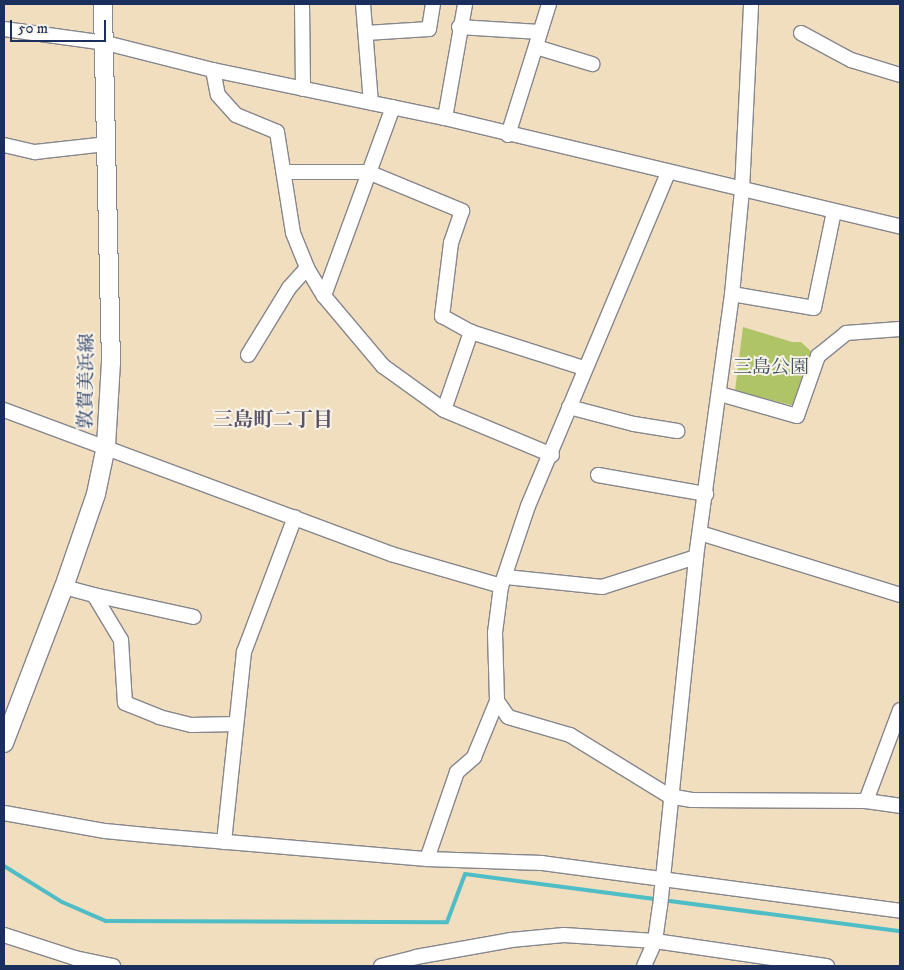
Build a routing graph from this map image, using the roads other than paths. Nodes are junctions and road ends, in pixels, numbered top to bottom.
1 (103, 4) edge
2 (302, 4) edge
3 (363, 4) edge
4 (433, 4) edge
5 (464, 4) edge
6 (549, 4) edge
7 (752, 4) edge
8 (460, 27) junction
9 (4, 30) edge
10 (540, 32) junction
11 (366, 33) junction
12 (801, 33) dead end
13 (106, 43) junction
14 (536, 47) junction
15 (592, 64) dead end
16 (213, 70) junction
17 (900, 74) edge
18 (303, 89) junction
19 (372, 103) junction
20 (393, 107) junction
21 (445, 118) junction
22 (508, 135) junction
23 (106, 144) junction
24 (4, 145) edge
25 (284, 172) junction
26 (368, 172) junction
27 (668, 174) junction
28 (742, 190) junction
29 (834, 211) junction
30 (900, 226) edge
31 (307, 268) junction
32 (732, 294) junction
33 (324, 296) junction
34 (900, 330) edge
35 (471, 332) junction
36 (248, 355) dead end
37 (584, 368) junction
38 (720, 394) junction
39 (569, 407) junction
40 (4, 410) edge
41 (444, 410) junction
42 (677, 431) dead end
43 (106, 446) junction
44 (552, 455) junction
45 (598, 475) dead end
46 (706, 494) junction
47 (295, 517) junction
48 (700, 533) junction
49 (696, 557) junction
50 (504, 582) junction
51 (64, 587) junction
52 (94, 595) junction
53 (900, 595) edge
54 (194, 617) dead end
55 (497, 701) junction
56 (900, 710) edge
57 (235, 724) junction
58 (4, 742) edge
59 (669, 796) junction
60 (866, 801) junction
61 (900, 806) edge
62 (4, 813) edge
63 (224, 842) junction
64 (427, 859) junction
65 (661, 884) junction
66 (900, 911) edge
67 (4, 935) edge
68 (655, 941) junction
69 (73, 962) edge
70 (113, 966) edge
71 (381, 966) edge
72 (644, 966) edge
73 (827, 966) edge

1 - 13 main road, 敦賀美浜線
2 - 18 street
3 - 11 street
4 - 11 street
5 - 8 street
6 - 10 street
7 - 28 street
8 - 10 street
8 - 21 street
9 - 13 street
10 - 14 street
11 - 19 street
12 - 17 street
13 - 16 street
13 - 23 main road, 敦賀美浜線
14 - 15 street
14 - 22 street
16 - 18 street
16 - 25 street
18 - 19 street
19 - 20 street
20 - 21 street
20 - 26 street
21 - 22 street
22 - 27 street
23 - 24 street
23 - 43 main road, 敦賀美浜線
25 - 26 street
25 - 31 street
26 - 33 street
26 - 35 street
27 - 28 street
27 - 37 street
28 - 29 street
28 - 32 street
29 - 30 street
29 - 32 street
31 - 33 street
31 - 36 street
32 - 38 street
33 - 41 street
34 - 38 street
35 - 37 street
35 - 41 street
37 - 39 street
38 - 46 street
39 - 42 street
39 - 44 street
40 - 43 street
41 - 44 street
43 - 47 street
43 - 51 main road, 敦賀美浜線
44 - 50 street
45 - 46 street
46 - 48 street
47 - 50 street
47 - 57 street
48 - 49 street
48 - 53 street
49 - 50 street
49 - 59 street
50 - 55 street
51 - 52 street
51 - 58 main road, 敦賀美浜線
52 - 54 street
52 - 57 street
55 - 59 street
55 - 64 street
56 - 60 street
57 - 63 street
59 - 60 street
59 - 65 street
60 - 61 street
62 - 63 street
63 - 64 street
64 - 65 street
65 - 66 street
65 - 68 street
67 - 69 street
68 - 71 street
68 - 72 street
68 - 73 street
69 - 70 street

